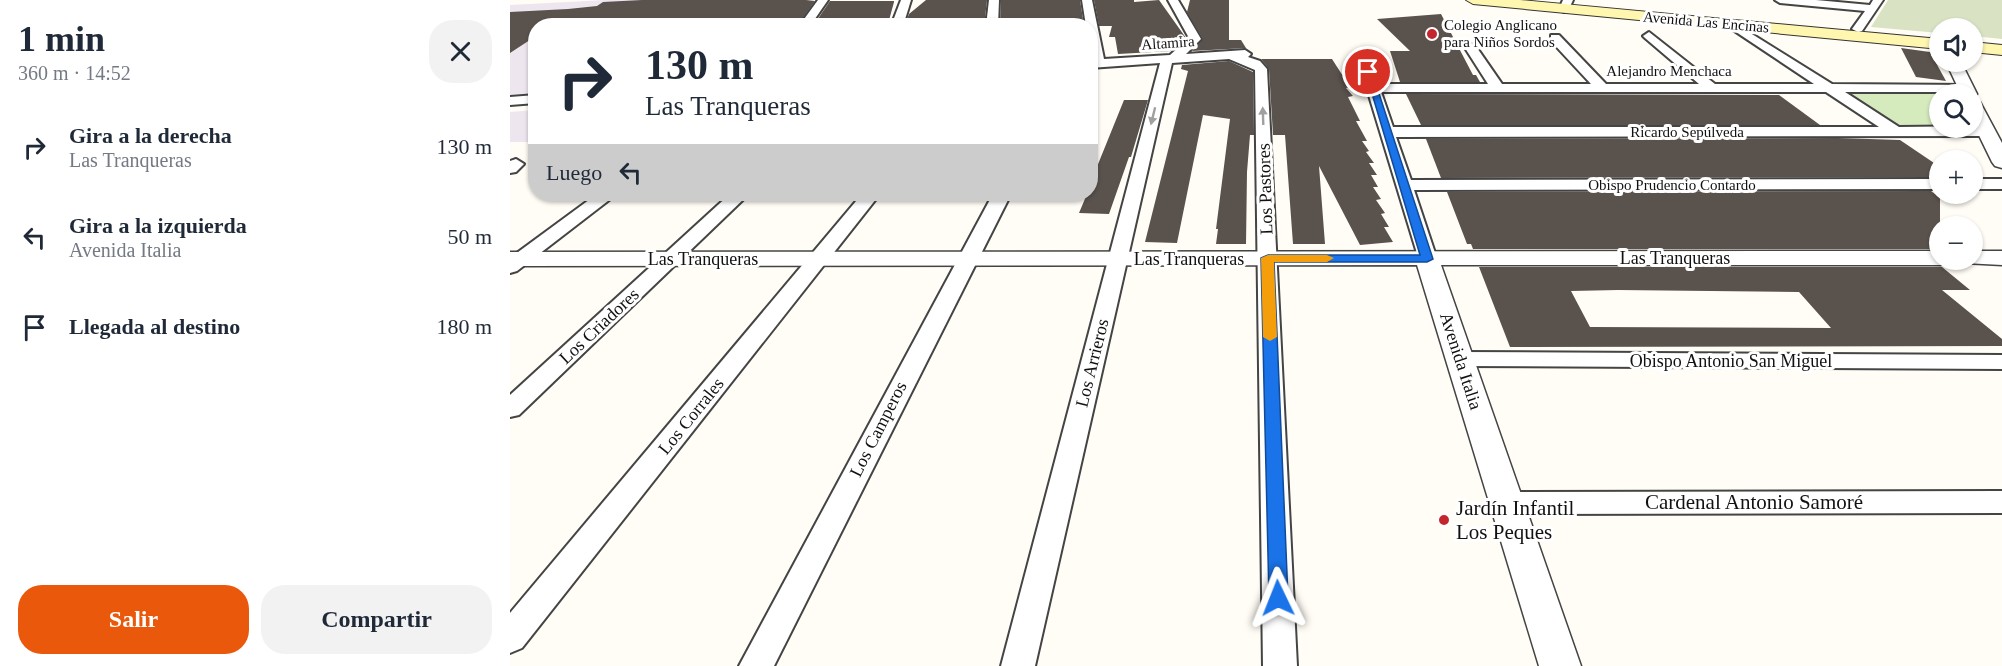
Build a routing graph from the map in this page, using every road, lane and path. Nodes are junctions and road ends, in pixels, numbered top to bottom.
1 (823, 0) edge
2 (906, 0) edge
3 (994, 0) edge
4 (1088, 0) edge
5 (1173, 0) edge
6 (1473, 0) edge
7 (1544, 0) edge
8 (1780, 0) edge
9 (1566, 4) edge
10 (1875, 4) edge
11 (810, 18) edge
12 (900, 18) edge
13 (993, 18) edge
14 (1090, 18) edge
15 (1731, 24) junction
16 (1858, 29) junction
17 (1649, 36) dead end
18 (1929, 36) edge
19 (1555, 38) dead end
20 (1195, 39) junction
21 (1983, 41) edge
22 (1929, 43) edge
23 (2002, 43) edge
24 (1471, 48) dead end
25 (1983, 48) edge
26 (2002, 50) edge
27 (1239, 55) joint
28 (1210, 56) junction
29 (1363, 56) dead end
30 (1170, 59) junction
31 (1098, 64) edge
32 (1373, 88) junction
33 (1498, 88) junction
34 (1602, 88) junction
35 (1712, 88) junction
36 (1830, 88) junction
37 (1929, 93) edge
38 (528, 100) edge
39 (510, 101) edge
40 (1983, 125) edge
41 (1986, 131) junction
42 (1388, 132) junction
43 (1897, 132) junction
44 (2002, 162) edge
45 (1929, 184) edge
46 (1983, 184) edge
47 (2002, 184) edge
48 (1404, 185) junction
49 (598, 201) edge
50 (733, 201) edge
51 (865, 201) edge
52 (998, 201) edge
53 (1268, 258) junction
54 (1929, 258) edge
55 (1983, 258) edge
56 (2002, 258) edge
57 (818, 259) junction
58 (966, 259) junction
59 (1118, 259) junction
60 (1427, 259) junction
61 (670, 260) junction
62 (513, 262) edge
63 (1460, 359) junction
64 (2002, 362) edge
65 (510, 409) edge
66 (2002, 501) edge
67 (1506, 503) junction
68 (510, 638) edge
69 (756, 666) edge
70 (1018, 666) edge
71 (1280, 666) edge
72 (1560, 666) edge

1 - 11 street
2 - 12 street
3 - 13 street
4 - 14 street
5 - 20 street
6 - 9 main road, Avenida Las Encinas
7 - 9 main road, Avenida Las Encinas
8 - 10 street
9 - 15 main road, Avenida Las Encinas
9 - 16 main road, Avenida Las Encinas
10 - 16 street
15 - 22 main road, Avenida Las Encinas
15 - 36 street
16 - 18 main road, Avenida Las Encinas
17 - 35 street
19 - 34 street
20 - 28 street
20 - 30 street
21 - 23 main road
24 - 33 street
25 - 26 main road
27 - 28 street, Altamira
53 -> 27 street, Los Pastores
28 - 30 street, Altamira
29 - 32 street, Avenida Italia
30 - 31 street, Altamira
30 -> 59 street, Los Arrieros
32 - 33 street, Alejandro Menchaca
32 - 42 street, Avenida Italia
33 - 34 street, Alejandro Menchaca
34 - 35 street, Alejandro Menchaca
35 - 36 street, Alejandro Menchaca
36 - 37 street, Alejandro Menchaca
36 - 43 street
38 - 39 street
40 - 41 street
41 - 43 street, Ricardo Sepúlveda
41 - 44 street
42 - 43 street, Ricardo Sepúlveda
42 - 48 street, Avenida Italia
45 - 48 street, Obispo Prudencio Contardo
46 - 47 street
48 - 60 street, Avenida Italia
49 - 62 street
50 - 61 street, Los Criadores
51 - 57 street, Los Corrales
52 - 58 street, Los Camperos
53 - 59 street, Las Tranqueras
53 - 60 street, Las Tranqueras
53 - 71 street, Los Pastores
54 - 60 street, Las Tranqueras
55 - 56 street
57 - 58 street, Las Tranqueras
57 - 61 street, Las Tranqueras
57 - 68 street, Los Corrales
58 - 59 street, Las Tranqueras
58 - 69 street, Los Camperos
59 - 70 street, Los Arrieros
60 - 63 street, Avenida Italia
61 - 62 street, Las Tranqueras
61 - 65 street, Los Criadores
63 - 64 street, Obispo Antonio San Miguel
63 - 67 street, Avenida Italia
66 - 67 street, Cardenal Antonio Samoré
67 - 72 street, Avenida Italia

